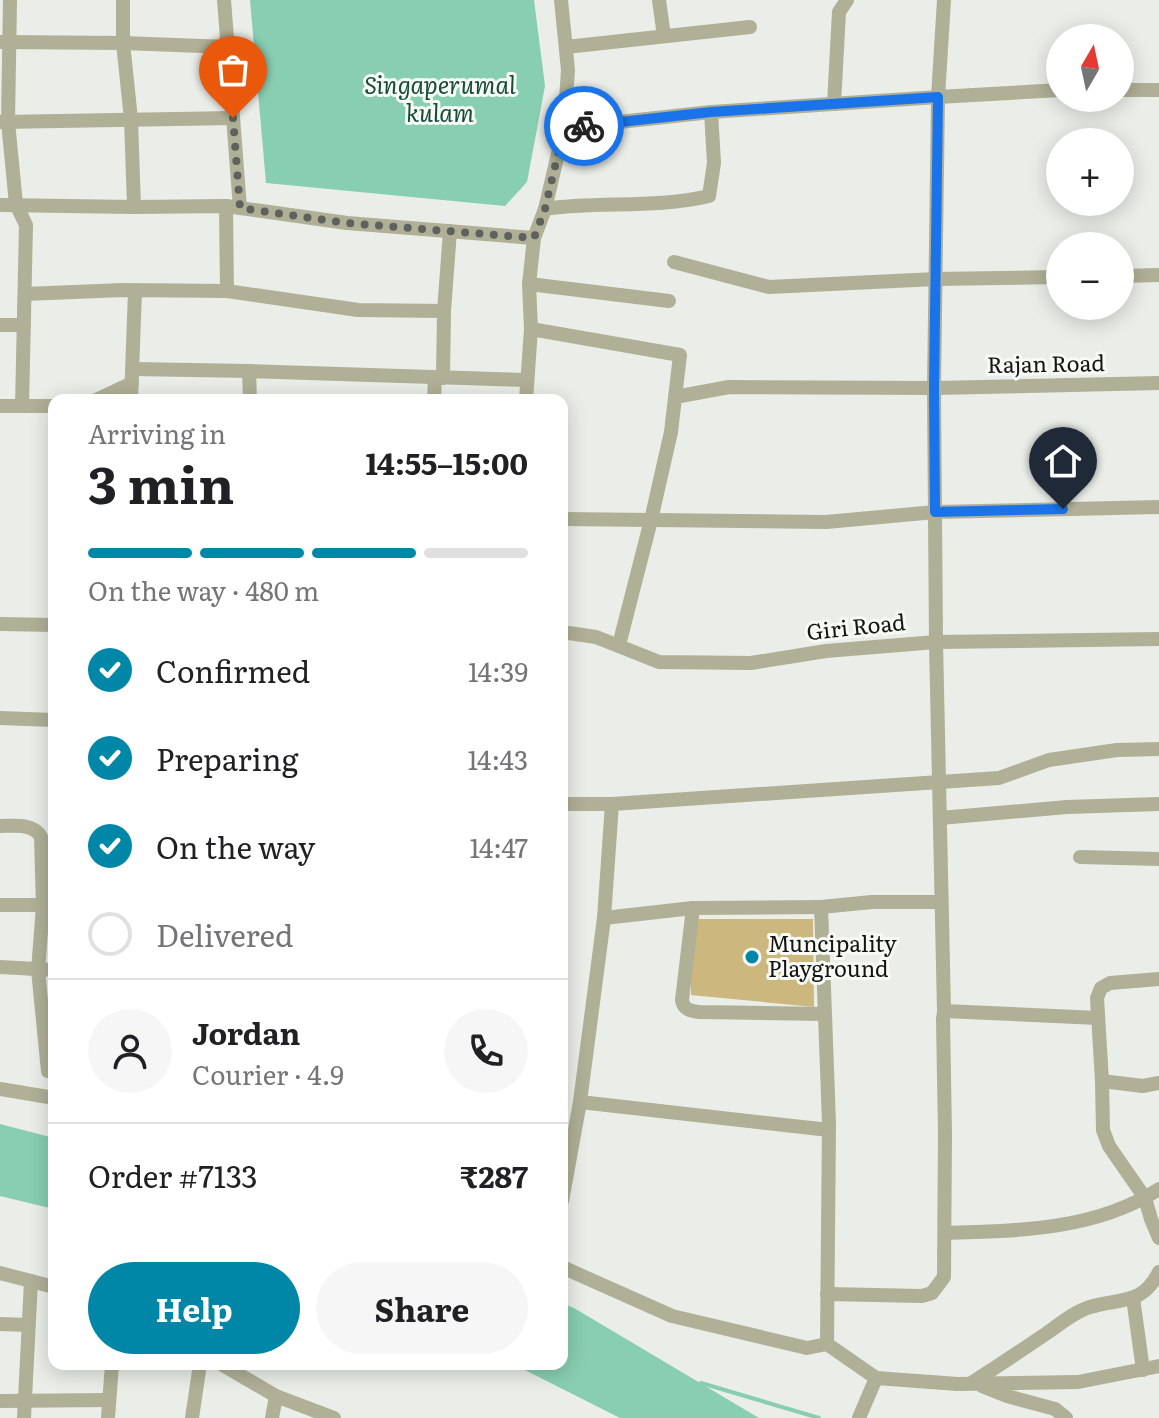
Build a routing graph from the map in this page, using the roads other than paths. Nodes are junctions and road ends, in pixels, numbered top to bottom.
1 (10, 0) edge
2 (123, 0) edge
3 (224, 0) edge
4 (561, 0) edge
5 (659, 0) edge
6 (847, 0) edge
7 (944, 0) edge
8 (750, 27) dead end
9 (664, 36) junction
10 (4, 42) edge
11 (123, 43) junction
12 (228, 47) junction
13 (566, 47) junction
14 (1134, 90) edge
15 (1159, 90) edge
16 (1046, 91) edge
17 (938, 97) junction
18 (834, 104) junction
19 (711, 112) junction
20 (233, 118) junction
21 (131, 119) junction
22 (4, 122) edge
23 (564, 128) junction
24 (16, 204) junction
25 (0, 205) edge
26 (134, 207) junction
27 (233, 207) junction
28 (545, 209) junction
29 (450, 231) junction
30 (534, 238) junction
31 (674, 262) dead end
32 (1159, 275) edge
33 (1134, 276) edge
34 (1046, 277) edge
35 (936, 279) junction
36 (529, 284) junction
37 (135, 291) junction
38 (227, 291) junction
39 (25, 294) junction
40 (669, 301) dead end
41 (444, 311) junction
42 (0, 325) edge
43 (24, 325) junction
44 (531, 329) junction
45 (249, 371) junction
46 (132, 376) junction
47 (439, 378) junction
48 (526, 380) junction
49 (1159, 383) edge
50 (934, 388) junction
51 (105, 394) edge
52 (131, 394) edge
53 (250, 394) edge
54 (435, 394) edge
55 (526, 394) edge
56 (675, 397) junction
57 (0, 406) edge
58 (22, 406) junction
59 (48, 406) edge
60 (1159, 507) edge
61 (935, 512) junction
62 (568, 519) edge
63 (651, 520) junction
64 (0, 624) edge
65 (48, 625) edge
66 (568, 633) edge
67 (1159, 639) edge
68 (936, 642) junction
69 (619, 645) junction
70 (0, 718) edge
71 (48, 720) edge
72 (1159, 749) edge
73 (939, 783) junction
74 (568, 804) edge
75 (612, 804) junction
76 (1159, 804) edge
77 (940, 818) junction
78 (0, 826) edge
79 (1080, 857) dead end
80 (1159, 859) edge
81 (48, 898) edge
82 (941, 902) junction
83 (0, 905) edge
84 (48, 905) edge
85 (821, 907) junction
86 (693, 908) junction
87 (48, 911) edge
88 (604, 918) junction
89 (0, 967) edge
90 (38, 970) junction
91 (48, 970) edge
92 (1159, 979) edge
93 (944, 1011) junction
94 (825, 1014) junction
95 (1098, 1018) junction
96 (48, 1071) edge
97 (1102, 1081) junction
98 (1159, 1083) edge
99 (0, 1089) edge
100 (48, 1097) edge
101 (580, 1102) junction
102 (829, 1130) junction
103 (568, 1168) edge
104 (1159, 1189) edge
105 (1145, 1198) junction
106 (945, 1233) junction
107 (1159, 1238) edge
108 (568, 1270) edge
109 (1159, 1272) edge
110 (0, 1273) edge
111 (31, 1281) junction
112 (48, 1285) edge
113 (827, 1294) junction
114 (1133, 1298) junction
115 (0, 1324) edge
116 (28, 1325) junction
117 (827, 1344) junction
118 (1159, 1366) edge
119 (112, 1370) edge
120 (199, 1370) edge
121 (231, 1370) edge
122 (1143, 1370) junction
123 (876, 1378) junction
124 (973, 1383) junction
125 (276, 1396) junction
126 (24, 1400) junction
127 (109, 1400) junction
128 (0, 1401) edge
129 (24, 1418) edge
130 (108, 1418) edge
131 (192, 1418) edge
132 (272, 1418) edge
133 (334, 1418) edge
134 (859, 1418) edge
135 (1066, 1418) edge

1 - 10 street
2 - 11 street
3 - 12 street
4 - 13 street
5 - 9 street
6 - 18 street
7 - 17 street
8 - 9 street
9 - 13 street
10 - 11 street
10 - 22 street
11 - 12 street
11 - 21 street
12 - 20 street
13 - 23 street
14 - 15 street
16 - 17 street
17 - 18 street
17 - 35 street
18 - 19 street
19 - 23 street
19 - 28 street
20 - 21 street
20 - 27 street
21 - 22 street
21 - 26 street
22 - 24 street
23 - 28 street
24 - 25 street
24 - 26 street
24 - 39 street
26 - 27 street
27 - 29 street
27 - 38 street
28 - 30 street
29 - 30 street
29 - 41 street
30 - 36 street
31 - 35 street
32 - 33 street
34 - 35 street
35 - 50 street
36 - 40 street
36 - 44 street
37 - 38 street
37 - 39 street
37 - 46 street
38 - 41 street
39 - 43 street
41 - 47 street
42 - 43 street
43 - 58 street
44 - 48 street
44 - 56 street
45 - 46 street
45 - 47 street
45 - 53 street
46 - 51 street
46 - 52 street
47 - 48 street
47 - 54 street
48 - 55 street
49 - 50 street, Rajan Road
50 - 56 street, Rajan Road
50 - 61 street
56 - 63 street
57 - 58 street
58 - 59 street
60 - 61 street
61 - 63 street
61 - 68 street
62 - 63 street
63 - 69 street
64 - 65 street
66 - 69 street, Giri Road
67 - 68 street, Giri Road
68 - 69 street, Giri Road
68 - 73 street
70 - 71 street
72 - 73 street
73 - 75 street
73 - 77 street
74 - 75 street
75 - 88 street
76 - 77 street
77 - 82 street
78 - 81 street
79 - 80 street
82 - 85 street
82 - 93 street
83 - 84 street
85 - 86 street
85 - 94 street
86 - 88 street
86 - 94 street
87 - 90 street
88 - 101 street
89 - 90 street
90 - 91 street
90 - 96 street
92 - 95 street
93 - 95 street
93 - 106 street
94 - 102 street
95 - 97 street
97 - 98 street
97 - 105 street
99 - 100 street
101 - 102 street
101 - 103 street
102 - 113 street
104 - 105 street
105 - 106 street
105 - 107 street
106 - 113 street
108 - 117 street
109 - 114 street
110 - 111 street
111 - 112 street
111 - 116 street
113 - 117 street
114 - 122 street
114 - 124 street
115 - 116 street
116 - 126 street
117 - 123 street
118 - 122 street
119 - 127 street
120 - 131 street
121 - 125 street
122 - 124 street
123 - 124 street
123 - 134 street
124 - 135 street
125 - 132 street
125 - 133 street
126 - 127 street
126 - 128 street
126 - 129 street
127 - 130 street

